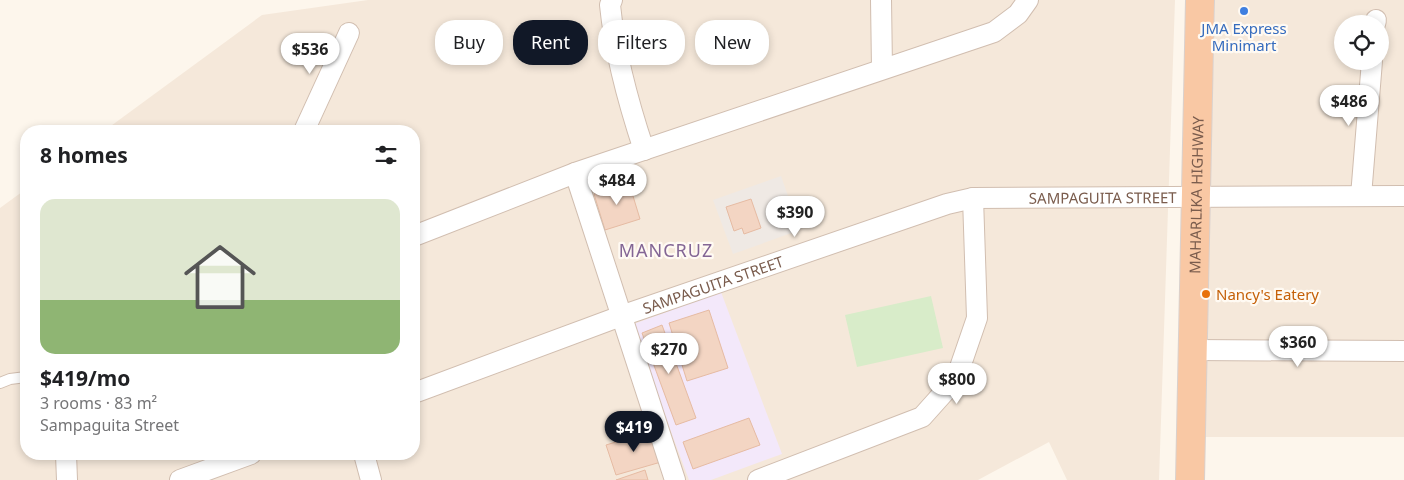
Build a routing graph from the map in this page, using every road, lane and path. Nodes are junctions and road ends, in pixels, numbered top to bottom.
1 (612, 0) edge
2 (881, 0) edge
3 (1028, 0) edge
4 (1200, 0) edge
5 (349, 33) dead end
6 (882, 68) junction
7 (1371, 70) edge
8 (307, 125) edge
9 (644, 150) junction
10 (575, 173) junction
11 (1361, 196) junction
12 (1404, 196) edge
13 (973, 198) junction
14 (1197, 198) junction
15 (420, 234) edge
16 (621, 316) junction
17 (1192, 350) junction
18 (1404, 351) edge
19 (20, 377) edge
20 (0, 383) edge
21 (420, 391) edge
22 (66, 460) edge
23 (236, 460) edge
24 (366, 460) edge
25 (188, 479) edge
26 (67, 480) edge
27 (371, 480) edge
28 (675, 480) edge
29 (758, 480) edge
30 (1190, 480) edge

1 - 9 street
2 - 6 street
3 - 6 street
4 - 14 highway, MAHARLIKA HIGHWAY
5 - 8 street
6 - 9 street
7 - 11 street
9 - 10 street
10 - 15 street
10 - 16 street
11 - 12 street, SAMPAGUITA STREET
11 - 14 street, SAMPAGUITA STREET
13 - 14 street, SAMPAGUITA STREET
13 - 16 street, SAMPAGUITA STREET
13 - 29 street
14 - 17 highway, MAHARLIKA HIGHWAY
16 - 21 street, SAMPAGUITA STREET
16 - 28 street
17 - 18 street
17 - 30 highway, MAHARLIKA HIGHWAY
19 - 20 lane
22 - 26 street
23 - 25 street
24 - 27 street

